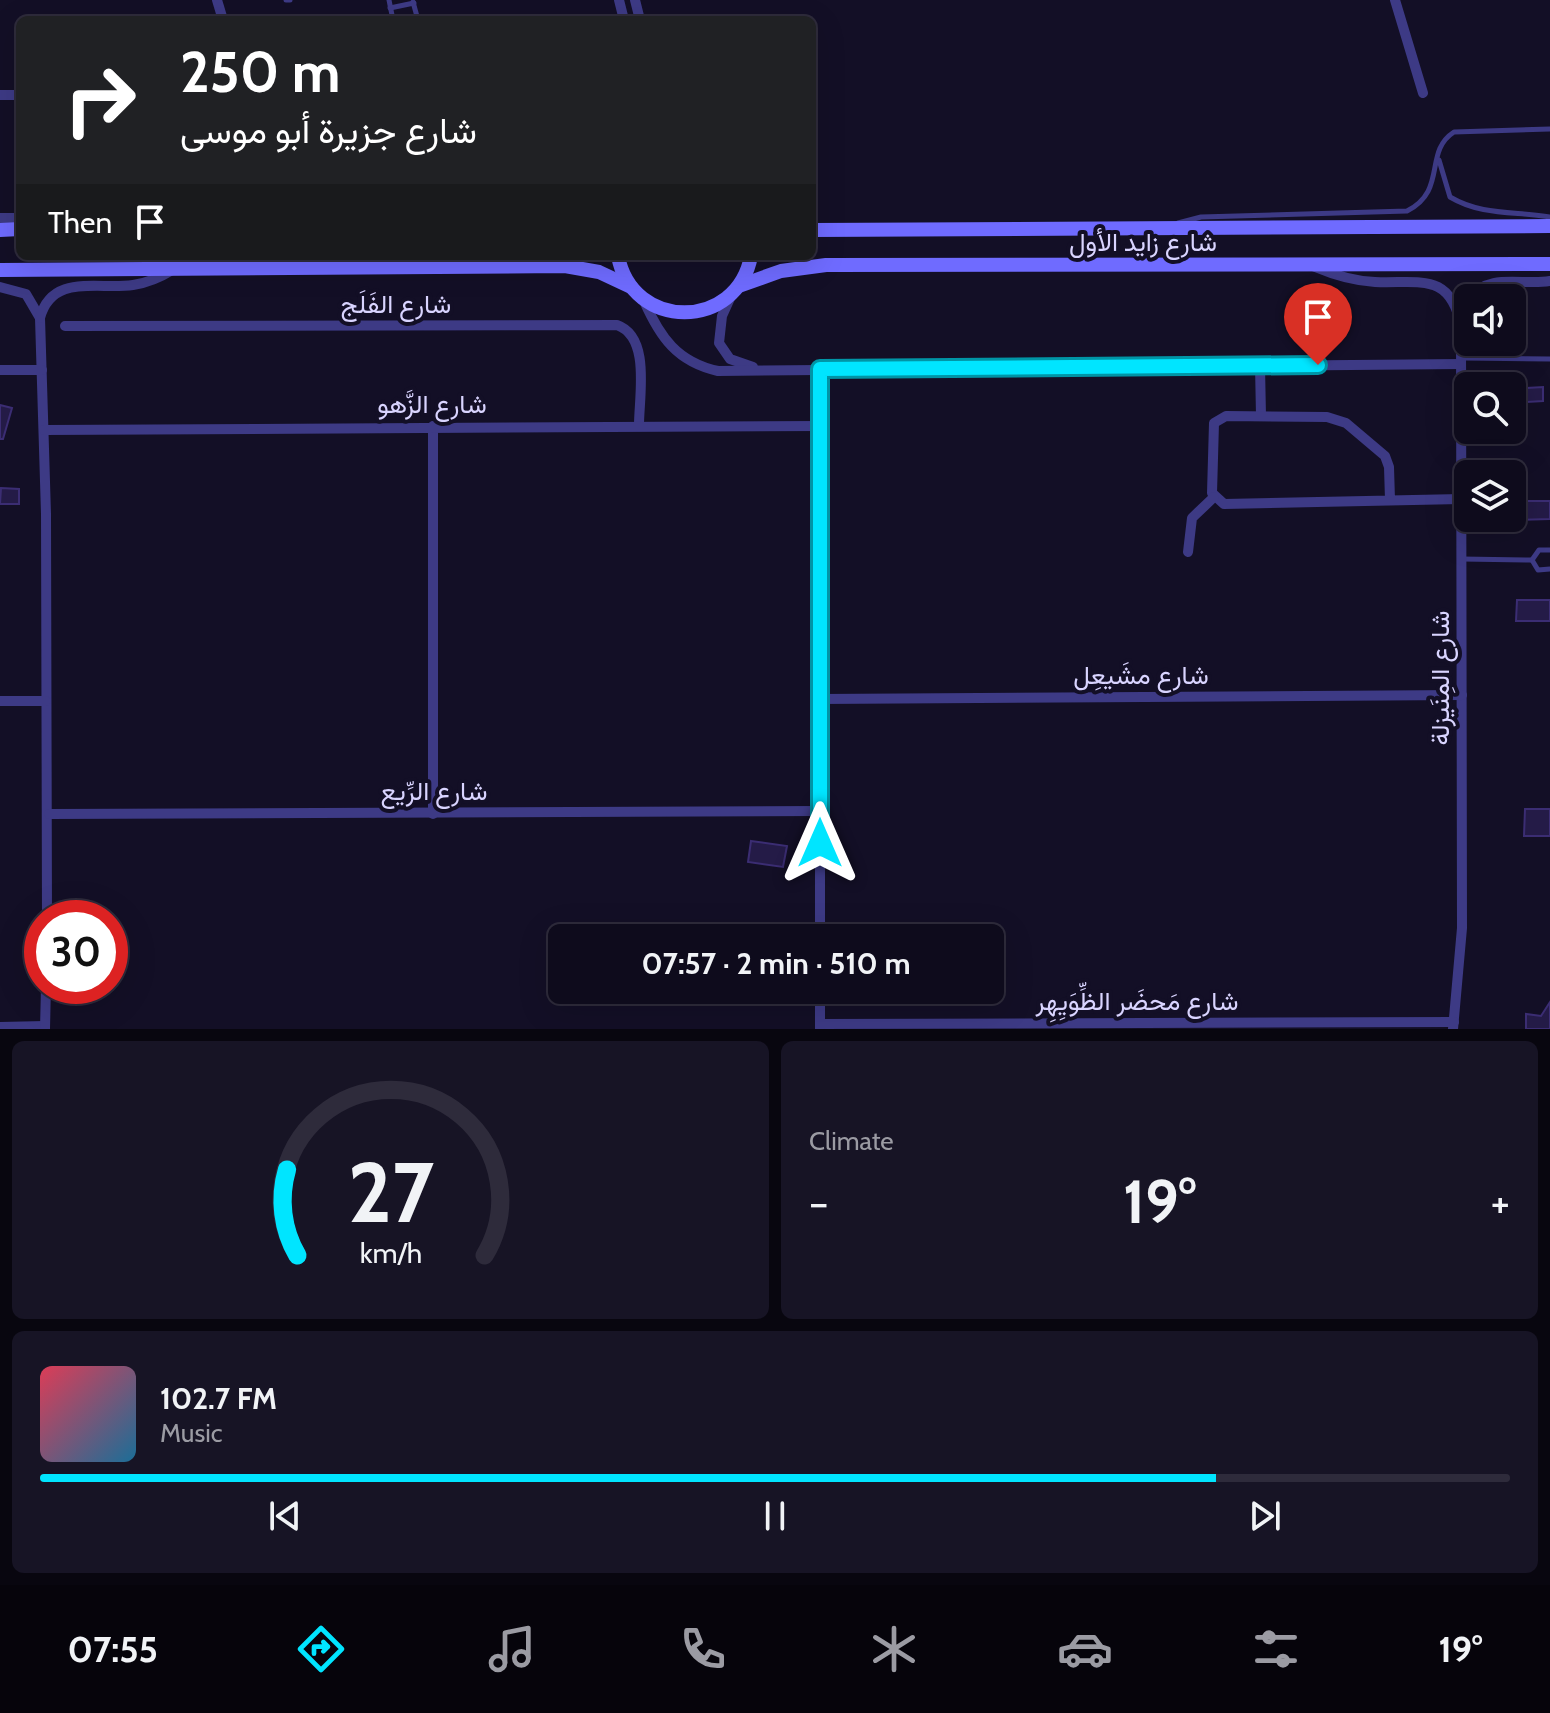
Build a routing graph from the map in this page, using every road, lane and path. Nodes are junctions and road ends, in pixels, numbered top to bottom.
1 (389, 0) edge
2 (1395, 0) edge
3 (413, 1) edge
4 (390, 8) junction
5 (392, 16) edge
6 (1423, 93) dead end
7 (1550, 129) edge
8 (1438, 155) junction
9 (1550, 217) edge
10 (1550, 226) edge
11 (1171, 228) junction
12 (816, 230) edge
13 (620, 260) edge
14 (749, 260) edge
15 (1550, 264) edge
16 (1310, 265) junction
17 (176, 268) junction
18 (0, 270) edge
19 (1550, 281) edge
20 (1490, 284) edge
21 (0, 287) edge
22 (631, 287) junction
23 (735, 290) junction
24 (644, 301) junction
25 (1454, 302) edge
26 (40, 318) junction
27 (65, 326) dead end
28 (1461, 356) edge
29 (1550, 359) edge
30 (1461, 361) junction
31 (1260, 366) junction
32 (758, 368) junction
33 (820, 369) junction
34 (0, 370) edge
35 (42, 370) junction
36 (1261, 416) junction
37 (639, 425) junction
38 (433, 426) junction
39 (820, 426) junction
40 (44, 430) junction
41 (1461, 460) edge
42 (1214, 497) junction
43 (1454, 499) edge
44 (1390, 500) junction
45 (1461, 532) edge
46 (1550, 550) edge
47 (1188, 552) dead end
48 (1461, 559) junction
49 (1532, 560) junction
50 (1550, 569) edge
51 (1462, 695) junction
52 (820, 699) junction
53 (0, 701) edge
54 (46, 701) junction
55 (820, 811) junction
56 (49, 814) junction
57 (433, 814) junction
58 (47, 900) edge
59 (820, 924) edge
60 (46, 1004) edge
61 (820, 1004) edge
62 (1453, 1025) edge
63 (820, 1026) edge
64 (0, 1027) edge
65 (45, 1028) edge

1 - 4 lane
2 - 6 street
3 - 4 lane
4 - 5 lane
7 - 8 lane
8 - 9 lane
8 - 11 lane
10 - 11 main road, شارع زايد الأول
11 - 12 main road, شارع زايد الأول
13 - 22 main road
14 - 23 main road
15 - 16 main road, شارع زايد الأول
16 - 23 main road, شارع زايد الأول
16 - 25 street, شارع المِنَيزلة
17 - 18 main road
17 - 22 main road
17 - 26 street
19 - 20 street, شارع المِنَيزلة
21 - 26 street
22 - 24 main road
23 - 24 main road, شارع زايد الأول
23 - 32 street
24 - 32 street
26 - 35 street
27 - 37 street, شارع الفَلَج
28 - 30 street, شارع المِنَيزلة
29 - 30 lane
30 - 31 street
30 - 41 street, شارع المِنَيزلة
31 - 33 street
31 - 36 street
32 - 33 street
33 - 39 street
34 - 35 street
35 - 40 street
36 - 42 street
36 - 44 street
37 - 38 street, شارع الزَّهو
37 - 39 street, شارع الزَّهو
38 - 40 street, شارع الزَّهو
38 - 57 street
39 - 52 street
40 - 54 street
42 - 44 street
42 - 47 street
43 - 44 street
45 - 48 street, شارع المِنَيزلة
46 - 49 lane
48 - 49 lane
48 - 51 street, شارع المِنَيزلة
49 - 50 lane
51 - 52 street, شارع مشَيعِل
51 - 62 street, شارع المِنَيزلة
52 - 55 street
53 - 54 street
54 - 56 street
55 - 57 street, شارع الرِّيع
55 - 59 street
56 - 57 street, شارع الرِّيع
56 - 58 street
60 - 65 street
61 - 63 street
62 - 63 street, شارع مَحضَر الظِّوَيِهِر
64 - 65 street

